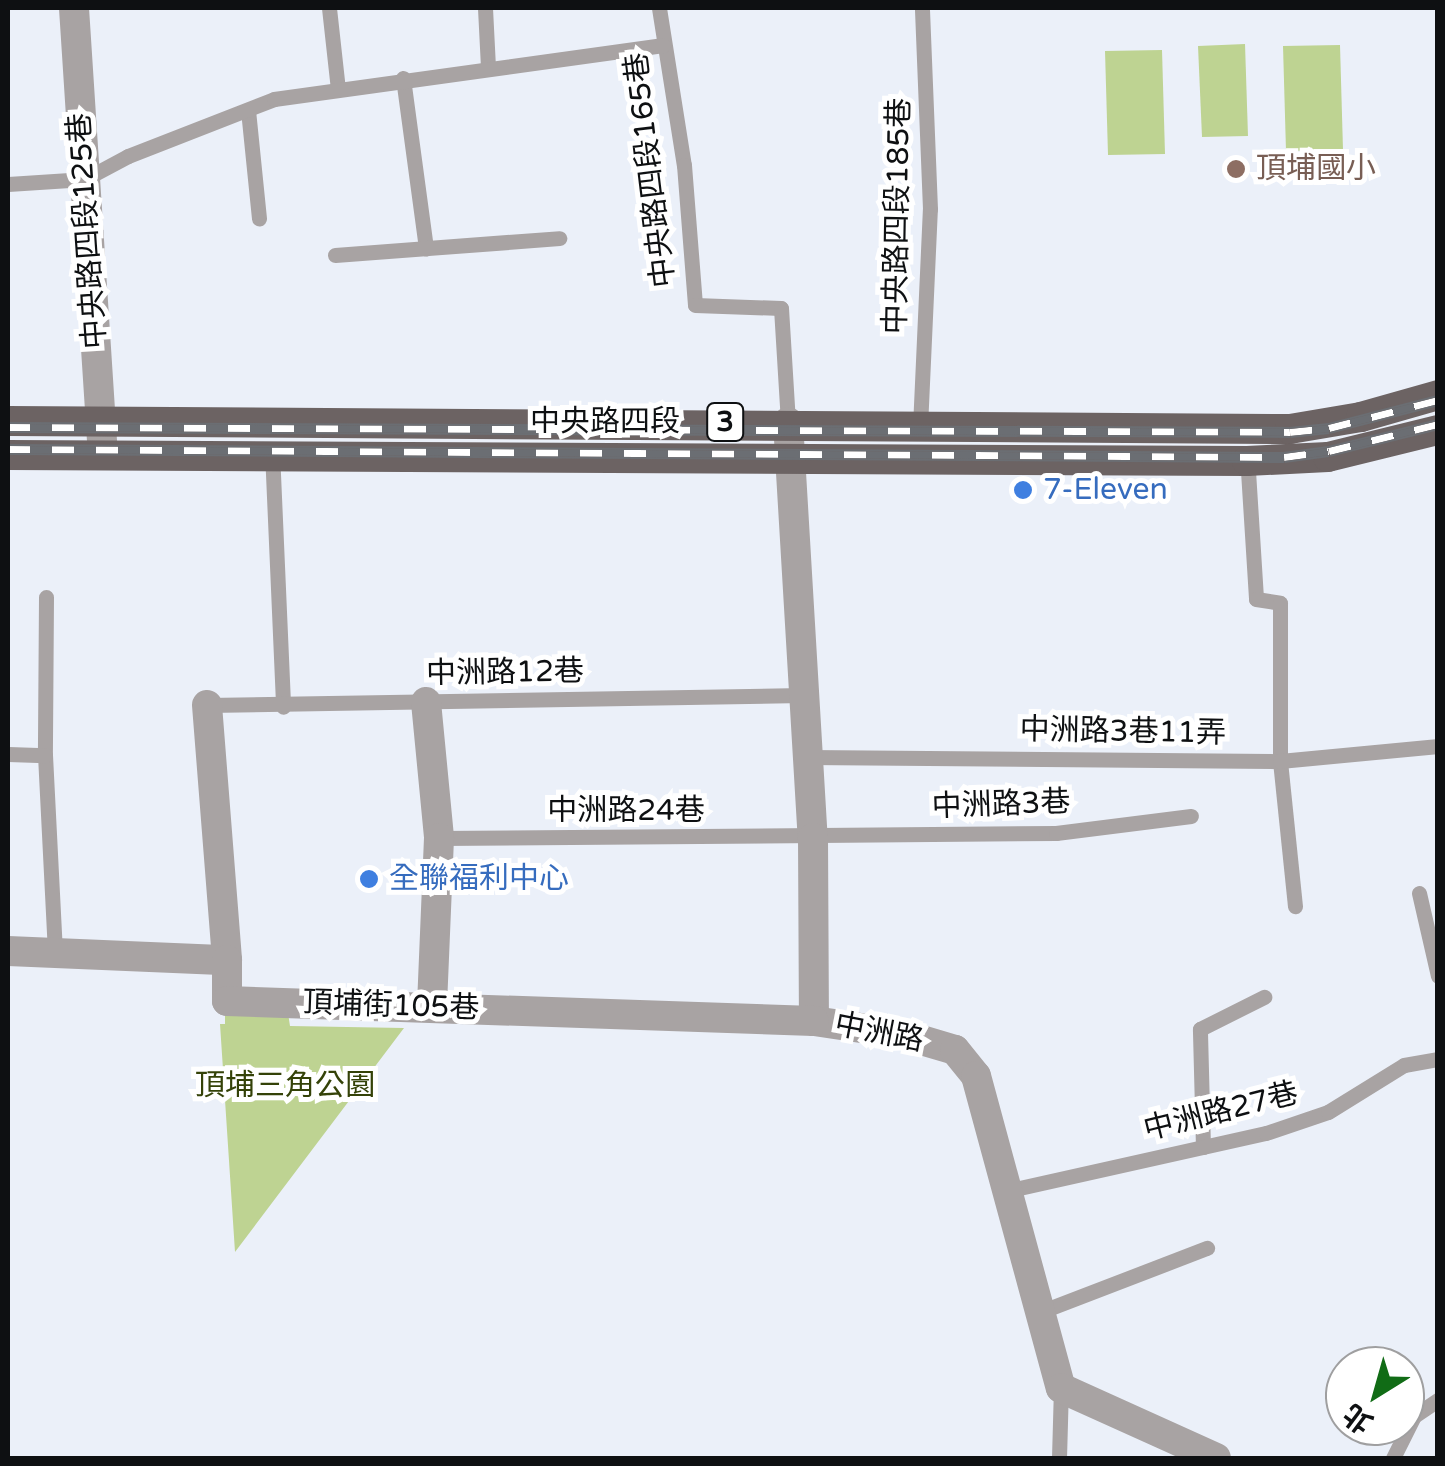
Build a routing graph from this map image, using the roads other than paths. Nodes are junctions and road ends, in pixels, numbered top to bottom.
1 (74, 8) edge
2 (329, 8) edge
3 (485, 8) edge
4 (659, 8) edge
5 (922, 8) edge
6 (663, 45) junction
7 (488, 68) junction
8 (404, 78) junction
9 (338, 89) junction
10 (248, 110) junction
11 (85, 179) junction
12 (8, 184) edge
13 (259, 218) dead end
14 (559, 238) dead end
15 (426, 248) junction
16 (335, 255) dead end
17 (1438, 395) edge
18 (8, 421) edge
19 (101, 421) junction
20 (788, 422) junction
21 (271, 423) junction
22 (920, 426) junction
23 (1244, 426) junction
24 (1438, 430) edge
25 (8, 455) edge
26 (103, 455) junction
27 (272, 456) junction
28 (791, 456) junction
29 (1247, 461) junction
30 (46, 597) dead end
31 (803, 695) junction
32 (426, 702) junction
33 (207, 705) joint
34 (282, 707) junction
35 (1438, 746) edge
36 (8, 754) edge
37 (45, 755) junction
38 (808, 757) junction
39 (1280, 761) junction
40 (1190, 816) dead end
41 (439, 838) junction
42 (813, 838) junction
43 (1419, 892) dead end
44 (1295, 906) dead end
45 (8, 951) edge
46 (55, 953) junction
47 (227, 960) junction
48 (1438, 976) edge
49 (1264, 997) dead end
50 (432, 1007) junction
51 (814, 1021) junction
52 (1438, 1059) edge
53 (1202, 1147) junction
54 (1006, 1192) junction
55 (1207, 1248) dead end
56 (1040, 1312) junction
57 (1061, 1388) junction
58 (1438, 1400) edge
59 (1060, 1458) edge
60 (1216, 1458) edge
61 (1393, 1458) edge

1 - 11 street, 中央路四段125巷
2 - 9 lane
3 - 7 lane
4 - 6 lane, 中央路四段165巷
5 - 22 lane, 中央路四段185巷
6 - 7 lane
6 - 20 lane, 中央路四段165巷
7 - 8 lane
8 - 9 lane
8 - 15 lane
9 - 10 lane
10 - 11 lane
10 - 13 lane
11 - 12 lane
11 - 19 street, 中央路四段125巷
14 - 15 lane
15 - 16 lane
17 - 23 main road, 中央路四段 / 3
18 - 19 main road, 中央路四段 / 3
19 - 21 main road, 中央路四段 / 3
19 - 26 street, 中央路四段125巷
20 - 21 main road, 中央路四段 / 3
20 - 22 main road, 中央路四段 / 3
20 - 28 street, 中洲路
21 - 27 lane
22 - 23 main road, 中央路四段 / 3
23 - 29 lane
24 - 29 main road, 中央路四段 / 3
25 - 26 main road, 中央路四段 / 3
26 - 27 main road, 中央路四段 / 3
27 - 28 main road, 中央路四段 / 3
27 - 34 lane
28 - 29 main road, 中央路四段 / 3
28 - 31 street, 中洲路
29 - 39 lane
30 - 37 lane
31 - 32 lane, 中洲路12巷
31 - 38 street, 中洲路
32 - 34 lane, 中洲路12巷
32 - 41 street
33 - 34 lane, 中洲路12巷
33 - 47 street
35 - 39 lane, 中洲路3巷11弄
36 - 37 lane
37 - 46 lane
38 - 39 lane, 中洲路3巷11弄
38 - 42 street, 中洲路
39 - 44 lane
40 - 42 lane, 中洲路3巷
41 - 42 lane, 中洲路24巷
41 - 50 street
42 - 51 street, 中洲路
43 - 48 lane
45 - 46 street
46 - 47 street
47 - 50 street, 頂埔街105巷
49 - 53 lane
50 - 51 street, 頂埔街105巷
51 - 54 street, 中洲路
52 - 53 lane, 中洲路27巷
53 - 54 lane, 中洲路27巷
54 - 56 street, 中洲路
55 - 56 lane
56 - 57 street, 中洲路
57 - 59 lane
57 - 60 street
58 - 61 lane

